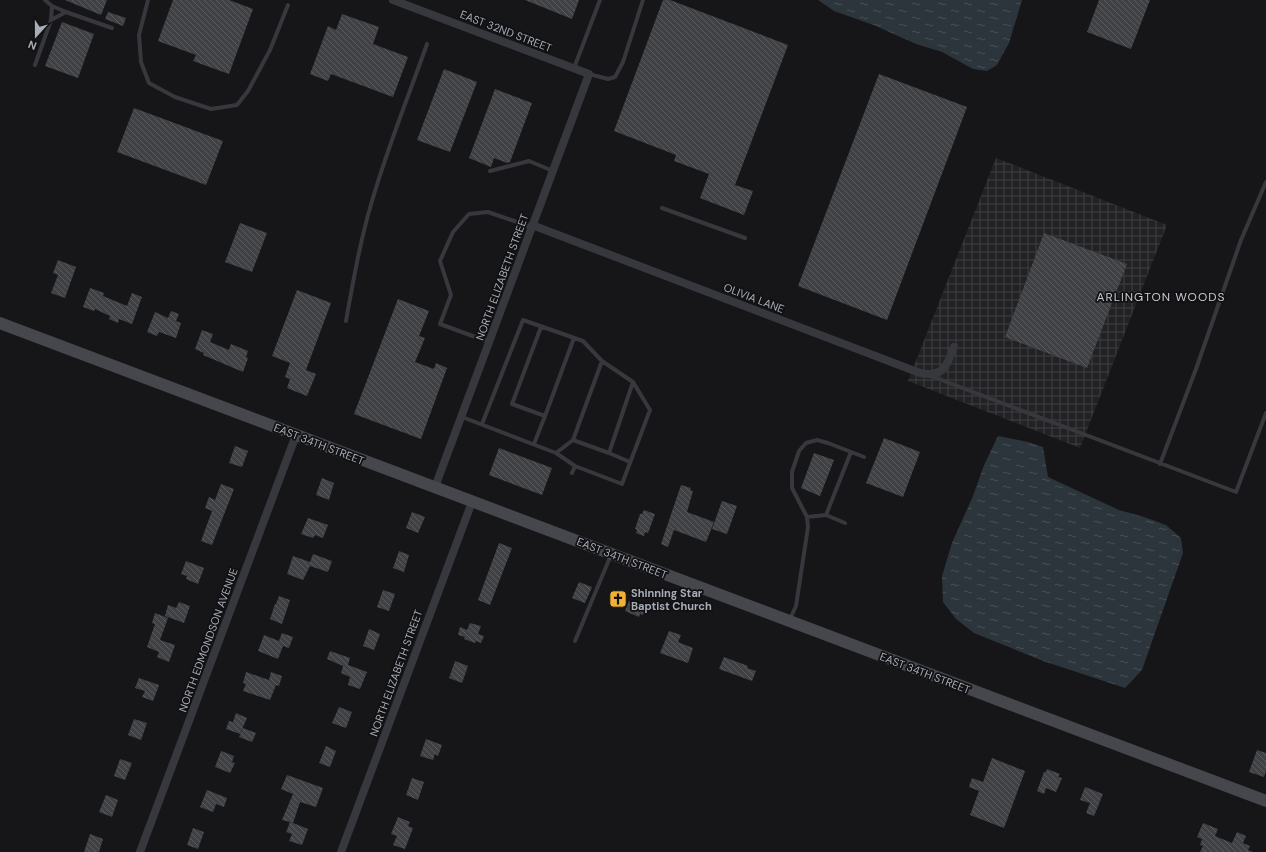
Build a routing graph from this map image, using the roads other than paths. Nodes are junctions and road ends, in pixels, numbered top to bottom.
1 (45, 0) edge
2 (148, 0) edge
3 (393, 0) edge
4 (600, 0) edge
5 (643, 0) edge
6 (413, 3) edge
7 (288, 5) dead end
8 (52, 6) junction
9 (66, 12) junction
10 (51, 20) junction
11 (112, 28) dead end
12 (427, 44) dead end
13 (35, 65) dead end
14 (574, 68) junction
15 (589, 74) junction
16 (490, 171) dead end
17 (553, 171) junction
18 (1266, 182) edge
19 (662, 208) dead end
20 (532, 227) junction
21 (745, 238) dead end
22 (346, 321) dead end
23 (0, 323) edge
24 (541, 326) junction
25 (574, 338) junction
26 (489, 342) junction
27 (954, 347) dead end
28 (602, 361) junction
29 (927, 375) junction
30 (632, 382) junction
31 (1266, 413) edge
32 (462, 416) junction
33 (545, 416) junction
34 (482, 424) junction
35 (296, 435) junction
36 (573, 440) junction
37 (534, 444) junction
38 (851, 452) junction
39 (556, 453) junction
40 (609, 453) junction
41 (864, 457) dead end
42 (630, 462) junction
43 (1160, 464) junction
44 (575, 466) junction
45 (572, 473) dead end
46 (435, 487) junction
47 (472, 502) junction
48 (826, 516) junction
49 (807, 517) junction
50 (845, 523) dead end
51 (611, 554) junction
52 (789, 621) junction
53 (575, 641) dead end
54 (1266, 801) edge
55 (140, 852) edge
56 (341, 852) edge

1 - 8 lane
2 - 7 lane
3 - 6 street, EAST 32ND STREET
4 - 14 lane
5 - 15 lane
6 - 14 street, EAST 32ND STREET
8 - 9 lane
8 - 10 lane
9 - 10 lane
9 - 11 lane
10 - 13 lane
12 - 22 lane
14 - 15 street, EAST 32ND STREET
15 - 17 street, NORTH ELIZABETH STREET
16 - 17 lane
17 - 20 street, NORTH ELIZABETH STREET
18 - 43 lane
19 - 21 lane
20 - 26 street, NORTH ELIZABETH STREET
20 - 26 lane
20 - 29 street, OLIVIA LANE
23 - 35 main road, EAST 34TH STREET
24 - 25 lane
24 - 33 lane
24 - 34 lane
25 - 28 lane
25 - 33 lane
26 - 32 street, NORTH ELIZABETH STREET
27 - 29 street
28 - 30 lane
28 - 36 lane
29 - 43 lane
30 - 40 lane
30 - 42 lane
31 - 43 lane
32 - 34 lane
32 - 46 street, NORTH ELIZABETH STREET
33 - 37 lane
34 - 37 lane
35 - 46 main road, EAST 34TH STREET
35 - 55 street, NORTH EDMONDSON AVENUE
36 - 39 lane
36 - 40 lane
37 - 39 lane
38 - 41 lane
38 - 48 lane
38 - 49 lane
39 - 44 lane
40 - 42 lane
42 - 44 lane
44 - 45 lane
46 - 47 main road, EAST 34TH STREET
47 - 51 main road, EAST 34TH STREET
47 - 56 street, NORTH ELIZABETH STREET
48 - 49 lane
48 - 50 lane
49 - 52 lane
51 - 52 main road, EAST 34TH STREET
51 - 53 lane
52 - 54 main road, EAST 34TH STREET

